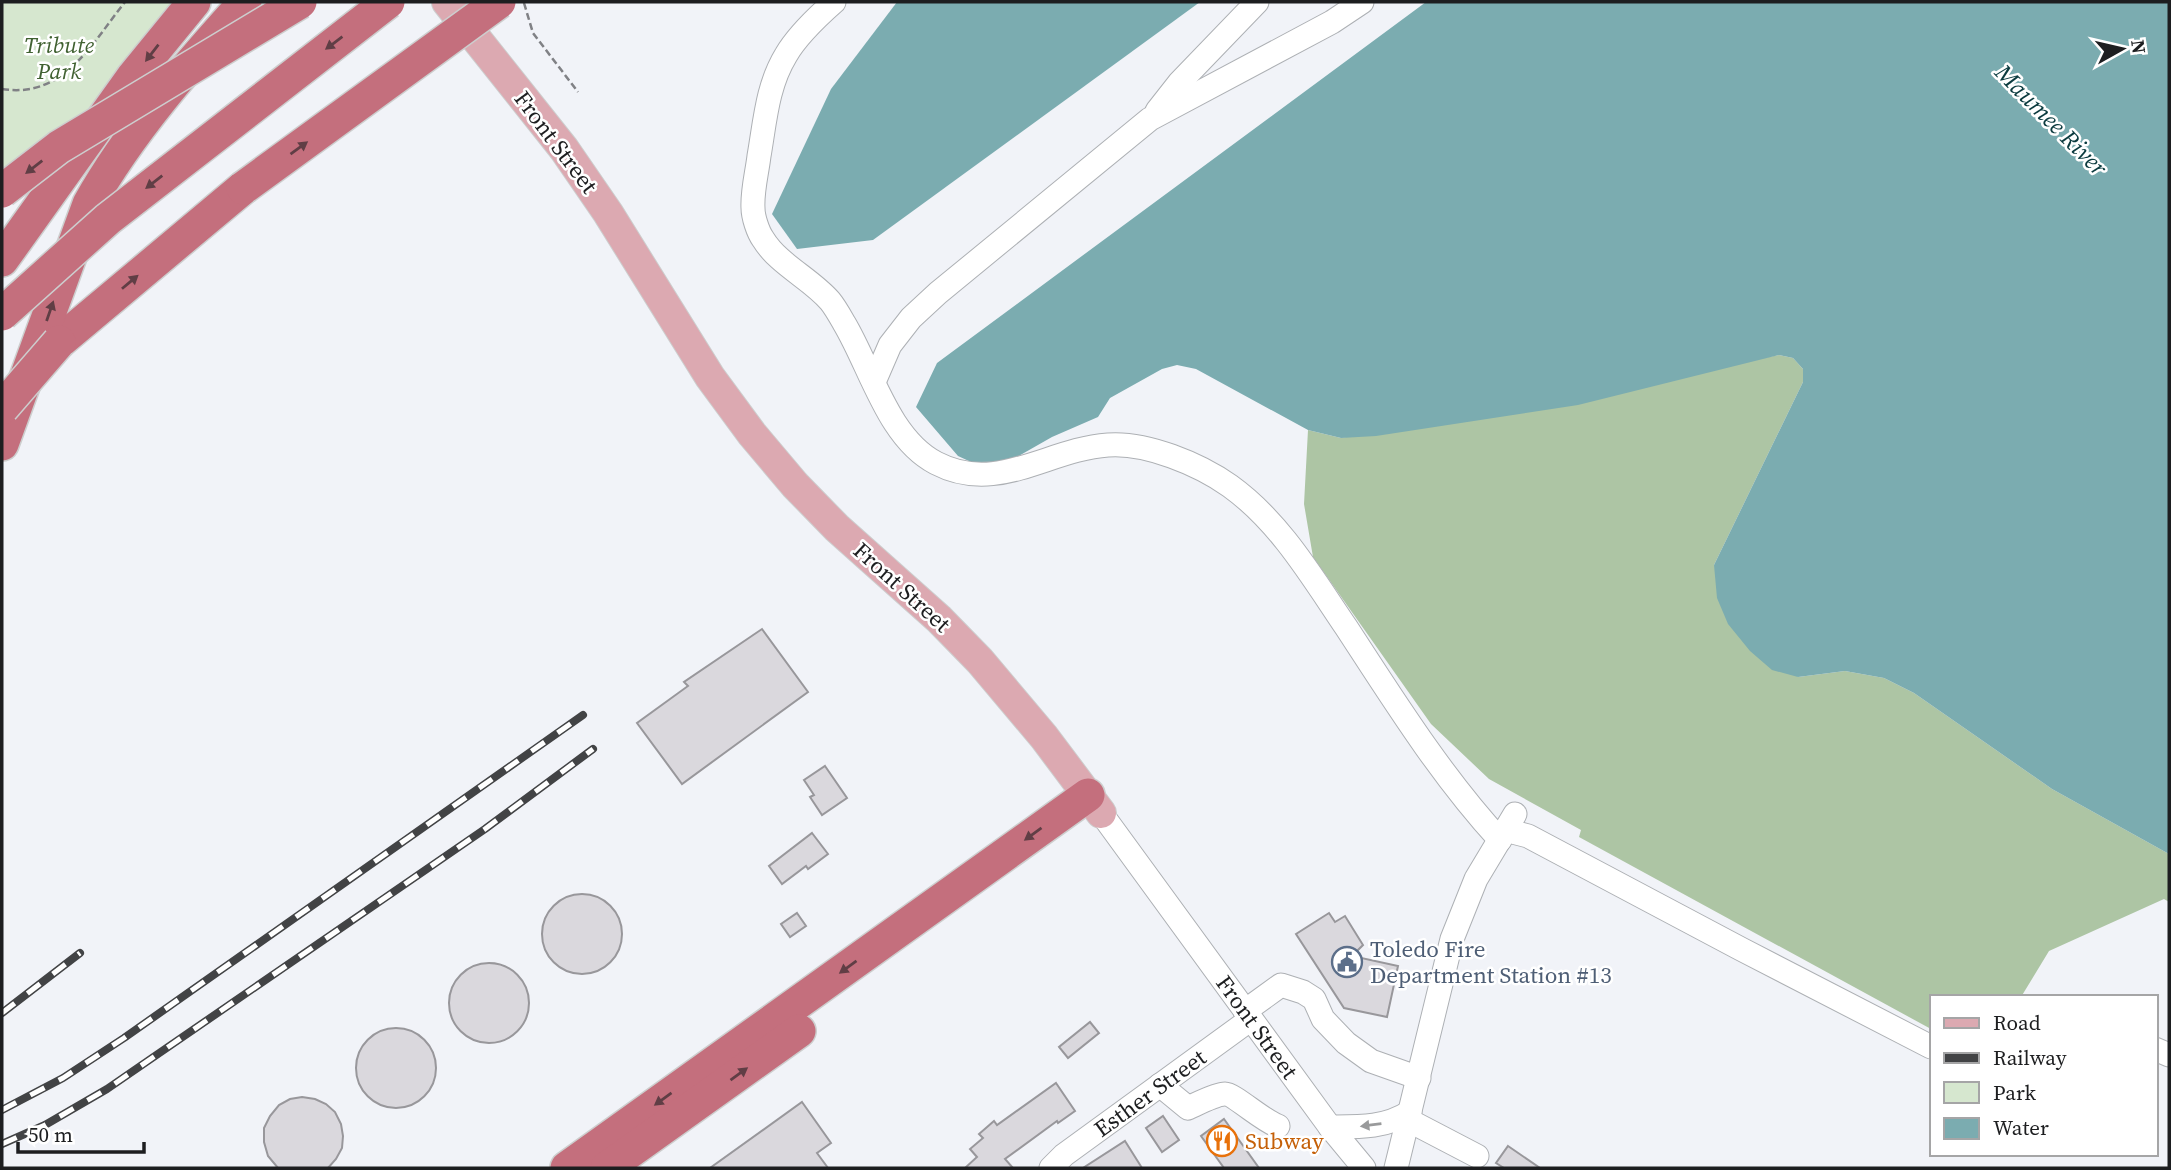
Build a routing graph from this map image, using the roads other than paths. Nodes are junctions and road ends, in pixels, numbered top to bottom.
1 (194, 2) edge
2 (245, 2) edge
3 (300, 2) edge
4 (388, 2) edge
5 (447, 2) edge
6 (499, 2) edge
7 (834, 2) edge
8 (1257, 2) edge
9 (1362, 2) edge
10 (1150, 119) junction
11 (2, 191) edge
12 (2, 260) edge
13 (2, 314) edge
14 (59, 342) junction
15 (874, 382) junction
16 (2, 394) edge
17 (2, 408) edge
18 (2, 444) edge
19 (1094, 804) junction
20 (1507, 828) junction
21 (1248, 1015) junction
22 (1930, 1046) edge
23 (1419, 1078) junction
24 (1160, 1085) junction
25 (1409, 1116) junction
26 (1278, 1126) dead end
27 (1330, 1127) junction
28 (1478, 1156) dead end
29 (567, 1168) edge
30 (607, 1168) edge
31 (1051, 1168) edge
32 (1364, 1168) edge
33 (1395, 1168) edge

1 -> 12 highway
18 -> 2 highway
3 -> 11 highway, bridge
4 -> 13 highway, bridge
5 - 19 main road, Front Street
14 -> 6 highway, bridge
7 - 15 street
8 - 10 street
9 - 10 street
10 - 15 street
14 - 16 highway, bridge
14 - 17 highway, bridge
15 - 20 street
19 - 21 street, Front Street
19 -> 29 highway
30 -> 19 highway
20 - 22 street
20 - 23 street
21 - 23 street, Esther Street
21 - 24 street, Esther Street
21 - 27 street, Front Street
23 - 25 street
24 - 26 street
24 - 31 street, Esther Street
25 -> 27 street
25 - 28 street
25 - 33 street
27 - 32 street, Front Street

